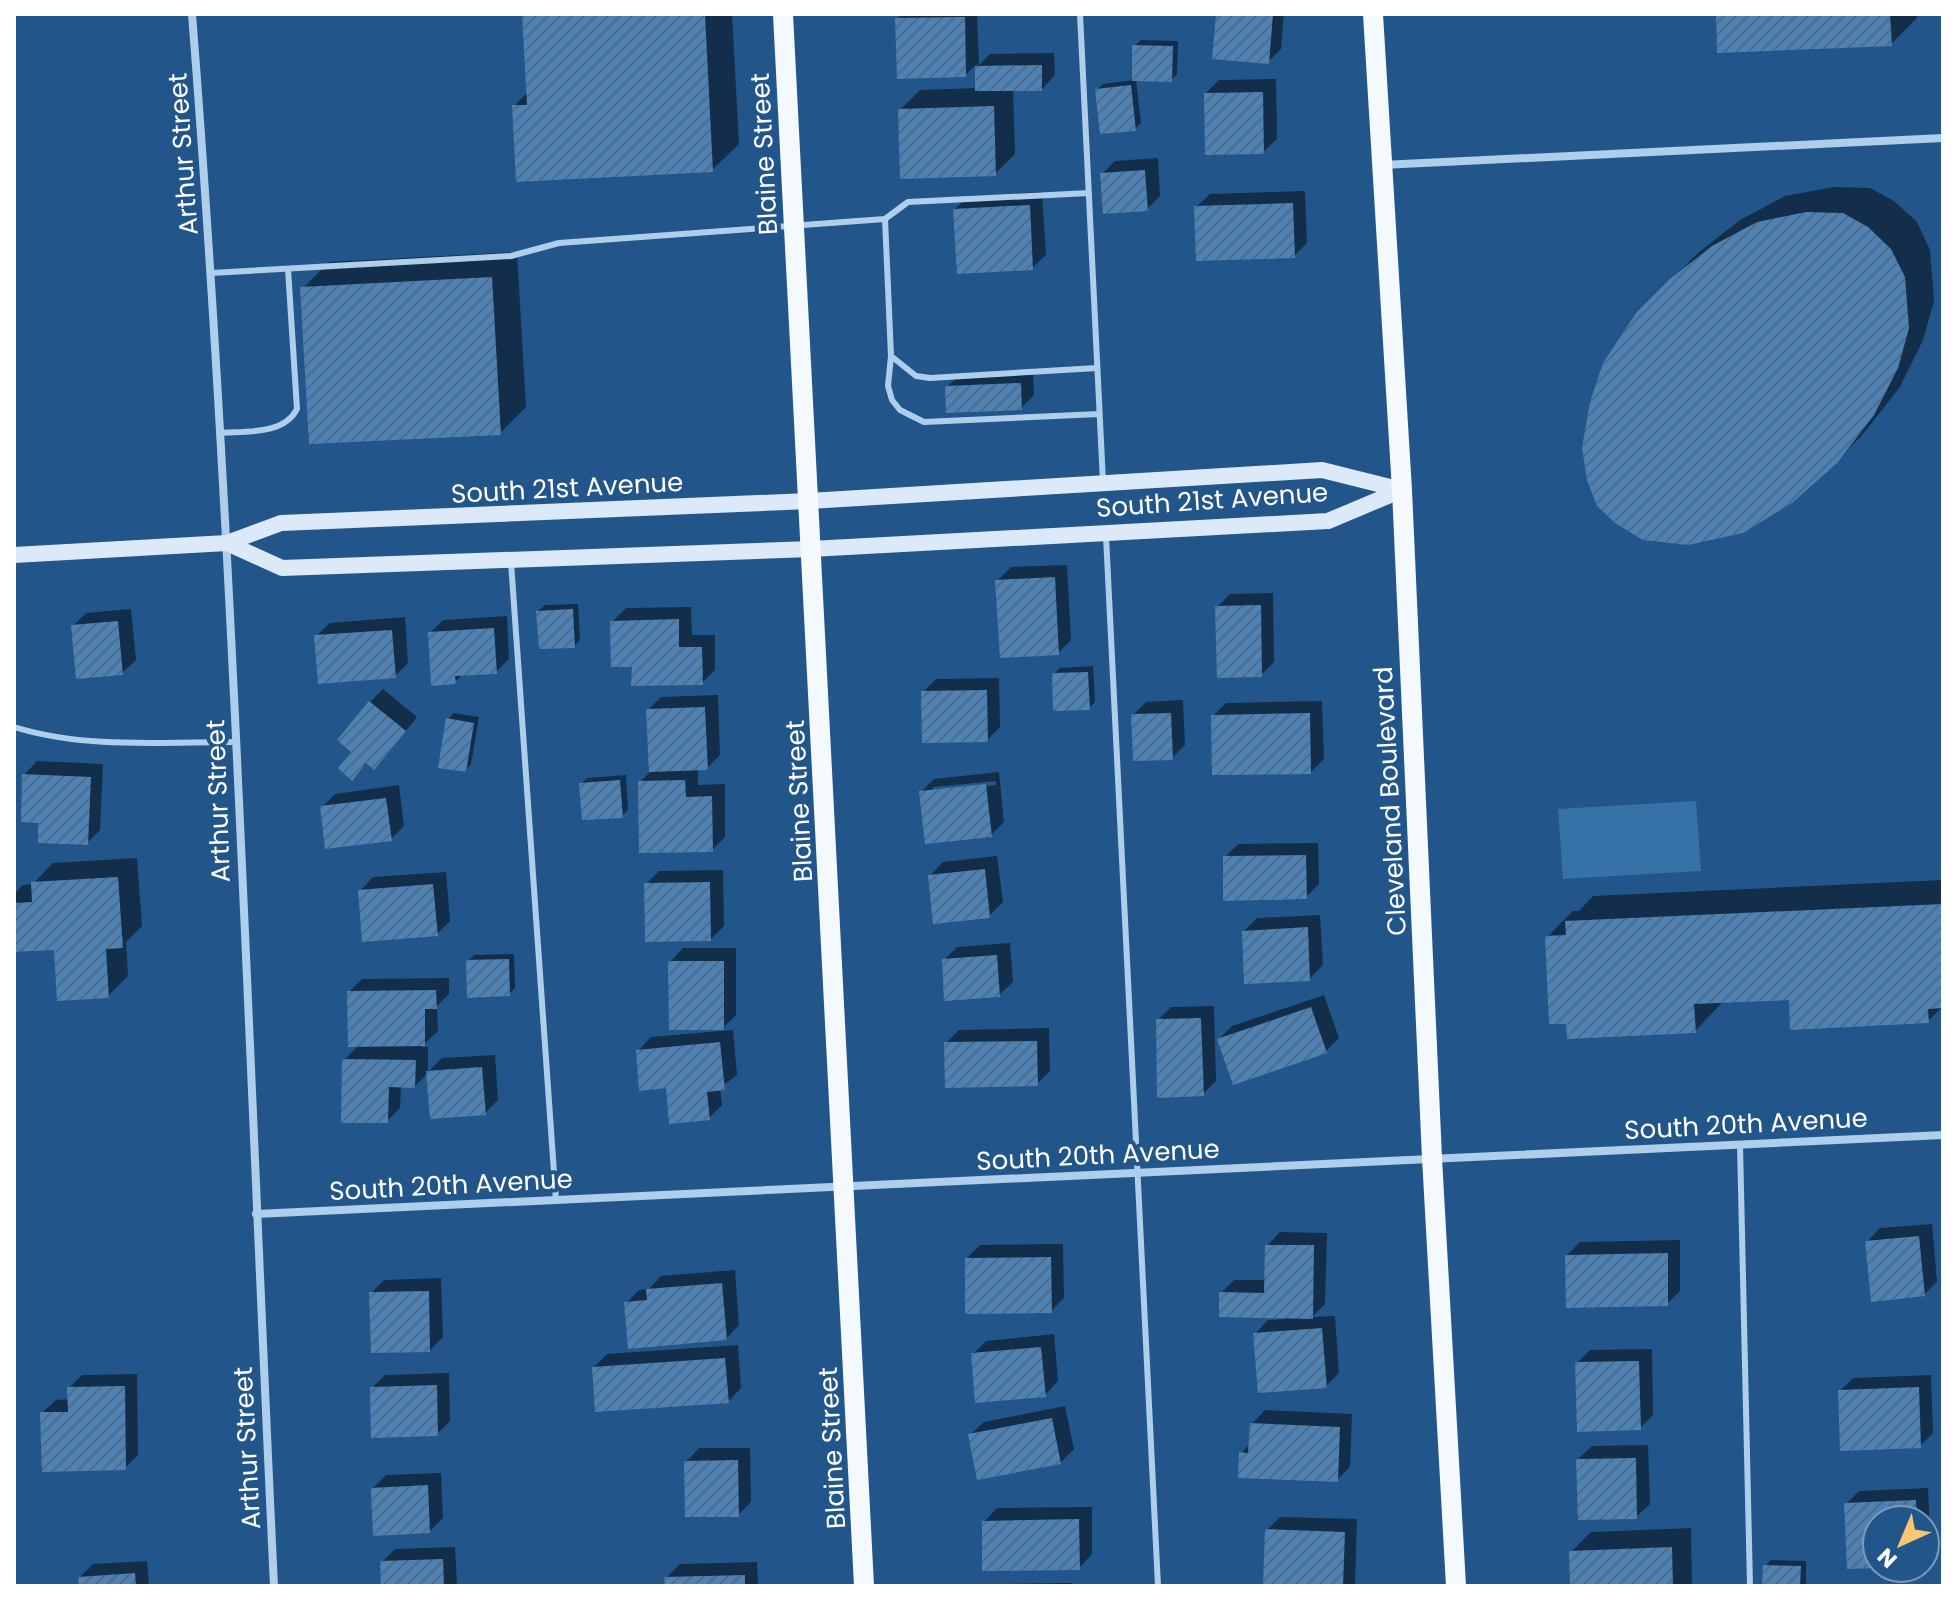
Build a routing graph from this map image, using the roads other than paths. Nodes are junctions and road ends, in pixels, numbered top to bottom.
1 (192, 14) edge
2 (783, 14) edge
3 (1080, 14) edge
4 (1373, 14) edge
5 (1943, 138) edge
6 (1381, 165) junction
7 (1089, 193) junction
8 (885, 219) junction
9 (793, 227) junction
10 (288, 269) junction
11 (211, 273) junction
12 (891, 356) junction
13 (1097, 368) junction
14 (1099, 414) junction
15 (220, 433) junction
16 (1103, 484) junction
17 (1402, 490) junction
18 (809, 501) junction
19 (1106, 533) junction
20 (227, 543) junction
21 (811, 549) junction
22 (14, 555) edge
23 (511, 560) junction
24 (14, 727) edge
25 (235, 742) junction
26 (1943, 1135) edge
27 (1740, 1145) junction
28 (1432, 1158) junction
29 (1138, 1173) junction
30 (845, 1187) junction
31 (556, 1201) junction
32 (256, 1214) junction
33 (274, 1586) edge
34 (864, 1586) edge
35 (1158, 1586) edge
36 (1456, 1586) edge
37 (1750, 1586) edge

1 - 11 street, Arthur Street
2 - 9 main road, Blaine Street
3 - 7 lane
4 - 6 main road, Cleveland Boulevard
5 - 6 street
6 - 17 main road, Cleveland Boulevard
7 - 8 lane
7 - 13 lane
8 - 9 lane
8 - 12 lane
9 - 10 lane
9 - 18 main road, Blaine Street
10 - 11 lane
10 - 15 lane
11 - 15 street, Arthur Street
12 - 13 lane
12 - 14 lane
13 - 14 lane
14 - 16 lane
15 - 20 street, Arthur Street
16 - 17 main road, South 21st Avenue
16 - 18 main road, South 21st Avenue
17 - 19 main road, South 21st Avenue
17 - 28 main road, Cleveland Boulevard
18 - 20 main road, South 21st Avenue
18 - 21 main road, Blaine Street
19 - 21 main road, South 21st Avenue
19 - 29 lane
20 - 22 main road, South 21st Avenue
20 - 23 main road, South 21st Avenue
20 - 25 street, Arthur Street
21 - 23 main road, South 21st Avenue
21 - 30 main road, Blaine Street
23 - 31 lane
24 - 25 lane
25 - 32 street, Arthur Street
26 - 27 street, South 20th Avenue
27 - 28 street, South 20th Avenue
27 - 37 lane
28 - 29 street, South 20th Avenue
28 - 36 main road, Cleveland Boulevard
29 - 30 street, South 20th Avenue
29 - 35 lane
30 - 31 street, South 20th Avenue
30 - 34 main road, Blaine Street
31 - 32 street, South 20th Avenue
32 - 33 street, Arthur Street

